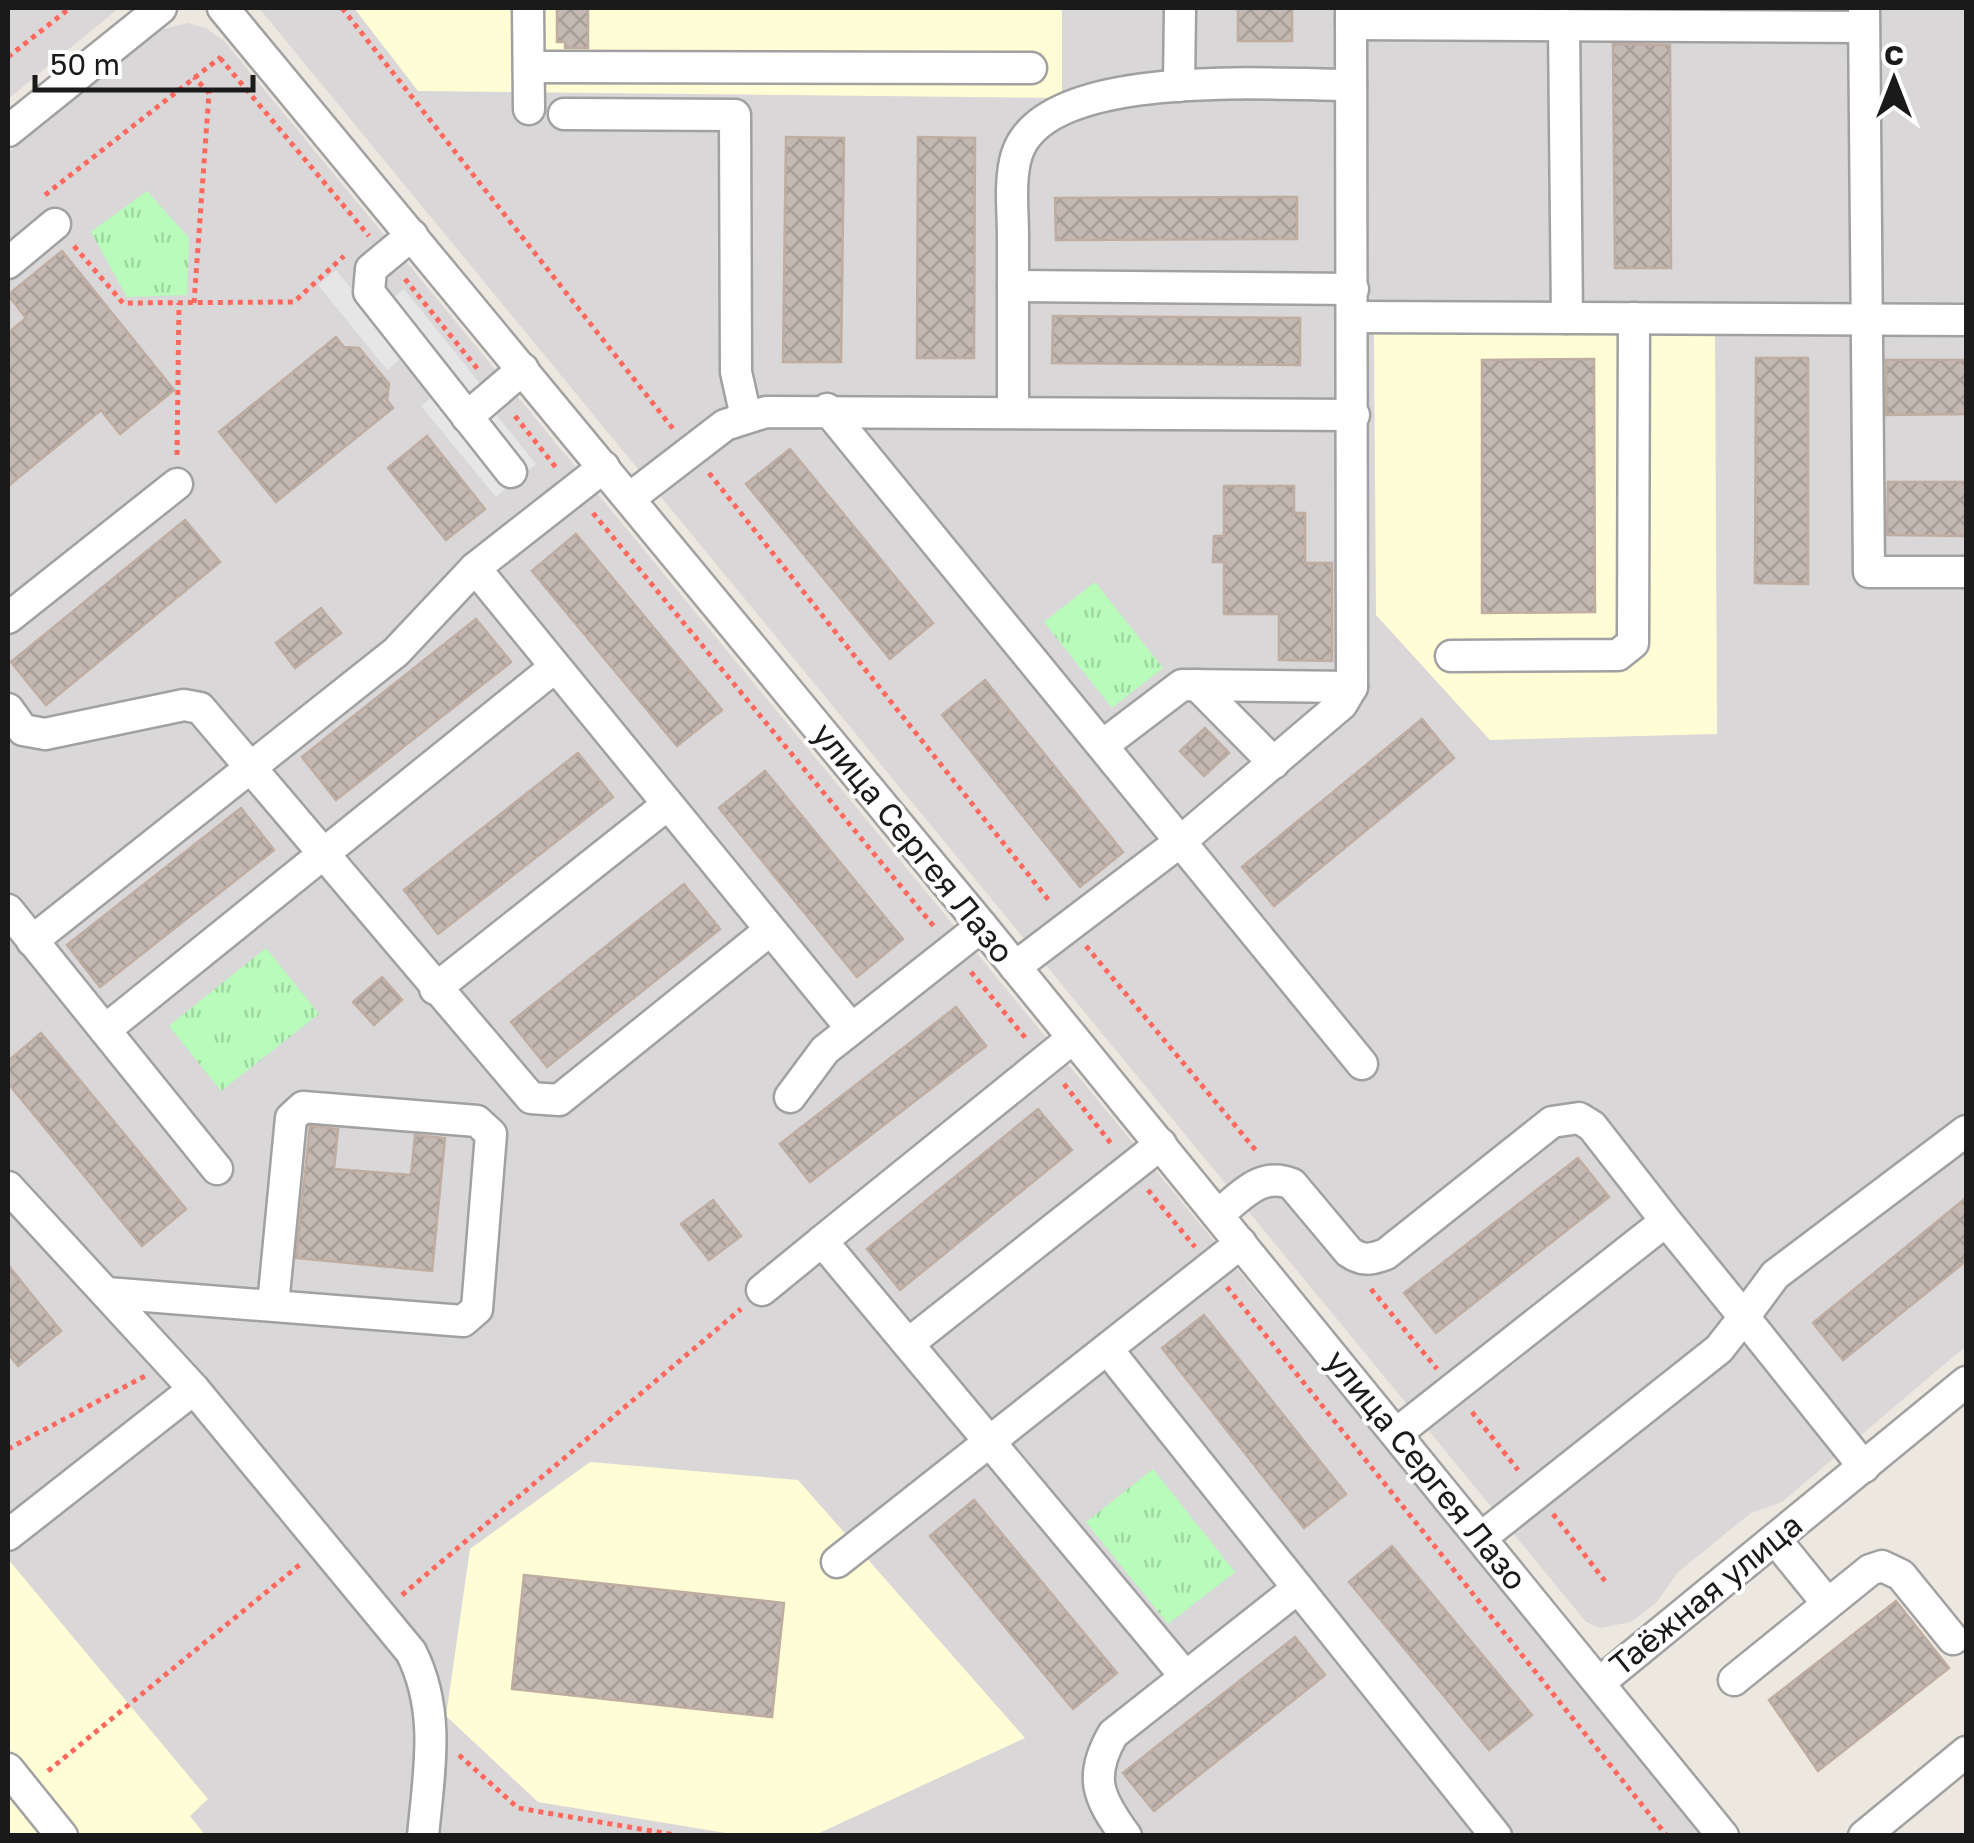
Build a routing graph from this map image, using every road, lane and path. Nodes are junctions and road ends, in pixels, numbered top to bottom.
1 (70, 8) edge
2 (161, 8) edge
3 (223, 8) edge
4 (342, 8) edge
5 (528, 8) edge
6 (1180, 8) edge
7 (1351, 16) edge
8 (1864, 17) edge
9 (1564, 26) junction
10 (8, 57) edge
11 (220, 58) dead end
12 (529, 68) junction
13 (1031, 68) dead end
14 (194, 76) junction
15 (1351, 85) junction
16 (1179, 86) junction
17 (529, 109) dead end
18 (564, 114) dead end
19 (8, 131) edge
20 (55, 224) junction
21 (368, 234) dead end
22 (412, 234) junction
23 (8, 263) edge
24 (1013, 286) junction
25 (178, 303) junction
26 (194, 303) junction
27 (1353, 303) junction
28 (1567, 318) junction
29 (1634, 318) junction
30 (1868, 318) junction
31 (1966, 320) edge
32 (523, 369) junction
33 (827, 410) junction
34 (1013, 412) junction
35 (1354, 415) junction
36 (467, 417) junction
37 (746, 417) junction
38 (690, 450) junction
39 (604, 467) junction
40 (511, 472) dead end
41 (177, 484) joint
42 (630, 498) junction
43 (474, 568) junction
44 (1966, 572) edge
45 (8, 618) edge
46 (1451, 656) dead end
47 (555, 667) junction
48 (1196, 685) junction
49 (1352, 687) junction
50 (8, 709) edge
51 (1102, 744) junction
52 (1274, 763) junction
53 (252, 769) junction
54 (668, 805) junction
55 (1181, 841) junction
56 (324, 857) junction
57 (8, 910) edge
58 (982, 926) junction
59 (1070, 926) junction
60 (769, 930) junction
61 (32, 941) junction
62 (1015, 967) junction
63 (435, 988) junction
64 (851, 1028) junction
65 (105, 1030) junction
66 (1073, 1038) junction
67 (1362, 1064) dead end
68 (790, 1097) dead end
69 (1966, 1130) edge
70 (1161, 1144) junction
71 (217, 1169) dead end
72 (1279, 1178) junction
73 (8, 1187) edge
74 (1218, 1214) junction
75 (1666, 1221) junction
76 (822, 1241) junction
77 (1242, 1243) junction
78 (1366, 1284) dead end
79 (762, 1290) joint
80 (107, 1293) junction
81 (273, 1305) junction
82 (1744, 1317) junction
83 (908, 1344) junction
84 (1108, 1350) junction
85 (170, 1363) junction
86 (1966, 1382) edge
87 (194, 1389) junction
88 (1454, 1389) junction
89 (1397, 1434) junction
90 (990, 1446) junction
91 (8, 1448) edge
92 (1864, 1467) junction
93 (1537, 1494) junction
94 (8, 1535) edge
95 (1482, 1537) junction
96 (1775, 1539) junction
97 (324, 1544) junction
98 (837, 1562) dead end
99 (1605, 1581) dead end
100 (1298, 1588) junction
101 (1827, 1604) junction
102 (382, 1612) junction
103 (1953, 1639) dead end
104 (1185, 1676) junction
105 (1734, 1680) dead end
106 (1599, 1683) junction
107 (431, 1729) junction
108 (1966, 1752) edge
109 (16, 1780) edge
110 (62, 1836) edge
111 (423, 1836) edge
112 (681, 1836) edge
113 (1126, 1836) edge
114 (1496, 1836) edge
115 (1723, 1836) edge
116 (1864, 1836) edge

1 - 10 path
2 - 19 street
3 - 22 street, улица Сергея Лазо
4 - 38 path
5 - 12 street
6 - 16 street
7 - 9 street
7 - 15 street
8 - 9 street
8 - 30 street
9 - 28 street
11 - 14 path
12 - 13 street
12 - 17 street
14 - 20 path
14 - 26 path
15 - 16 street
15 - 27 street
16 - 24 street
18 - 37 street
20 - 23 street
20 - 25 path
21 - 26 path
22 - 32 street, улица Сергея Лазо
22 - 36 street
24 - 27 street
24 - 34 street
25 - 26 path
25 - 41 path
27 - 28 street
27 - 35 street
28 - 29 street
29 - 30 street
29 - 46 street
30 - 31 street
30 - 44 street
32 - 36 street
32 - 39 street, улица Сергея Лазо
33 - 34 street
33 - 37 street
33 - 51 street
34 - 35 street
35 - 49 street
36 - 40 street
37 - 38 street
38 - 42 street
38 - 59 path
39 - 42 street, улица Сергея Лазо
39 - 43 street
41 - 45 street
42 - 58 street, улица Сергея Лазо
43 - 47 street
43 - 53 street
47 - 54 street
47 - 56 street
48 - 49 street
48 - 51 street
48 - 52 street
49 - 52 street
50 - 53 street
51 - 55 street
52 - 55 street
53 - 56 street
53 - 61 street
54 - 60 street
54 - 63 street
55 - 59 street
55 - 67 street
56 - 63 street
56 - 65 street
57 - 61 street
58 - 62 street, улица Сергея Лазо
58 - 64 street
59 - 62 street
59 - 72 path
60 - 63 street
60 - 64 street
61 - 65 street
62 - 66 street, улица Сергея Лазо
64 - 68 street
65 - 71 street
66 - 70 street, улица Сергея Лазо
66 - 76 street
69 - 82 street
70 - 74 street, улица Сергея Лазо
70 - 83 street
72 - 74 street
72 - 75 street
73 - 80 street
74 - 77 street, улица Сергея Лазо
75 - 82 street
75 - 88 street
76 - 79 street
76 - 83 street
77 - 84 street
77 - 89 street, улица Сергея Лазо
78 - 88 path
79 - 102 path
80 - 81 street
80 - 85 street
81 - 81 street
82 - 92 street
82 - 93 street
83 - 90 street
84 - 90 street
84 - 100 street
85 - 87 street
85 - 91 path
86 - 92 street, Таёжная улица
87 - 94 street
87 - 97 street
88 - 89 street
88 - 93 path
89 - 95 street, улица Сергея Лазо
90 - 98 street
90 - 104 street
92 - 96 street, Таёжная улица
93 - 95 street
93 - 99 path
95 - 106 street, улица Сергея Лазо
96 - 101 street
96 - 106 street, Таёжная улица
97 - 102 street
97 - 109 path
100 - 104 street
100 - 114 street
101 - 103 street
101 - 105 street
102 - 107 street
104 - 113 street
106 - 115 street, Таёжная улица
107 - 111 street
107 - 112 path
108 - 116 street
109 - 110 street

